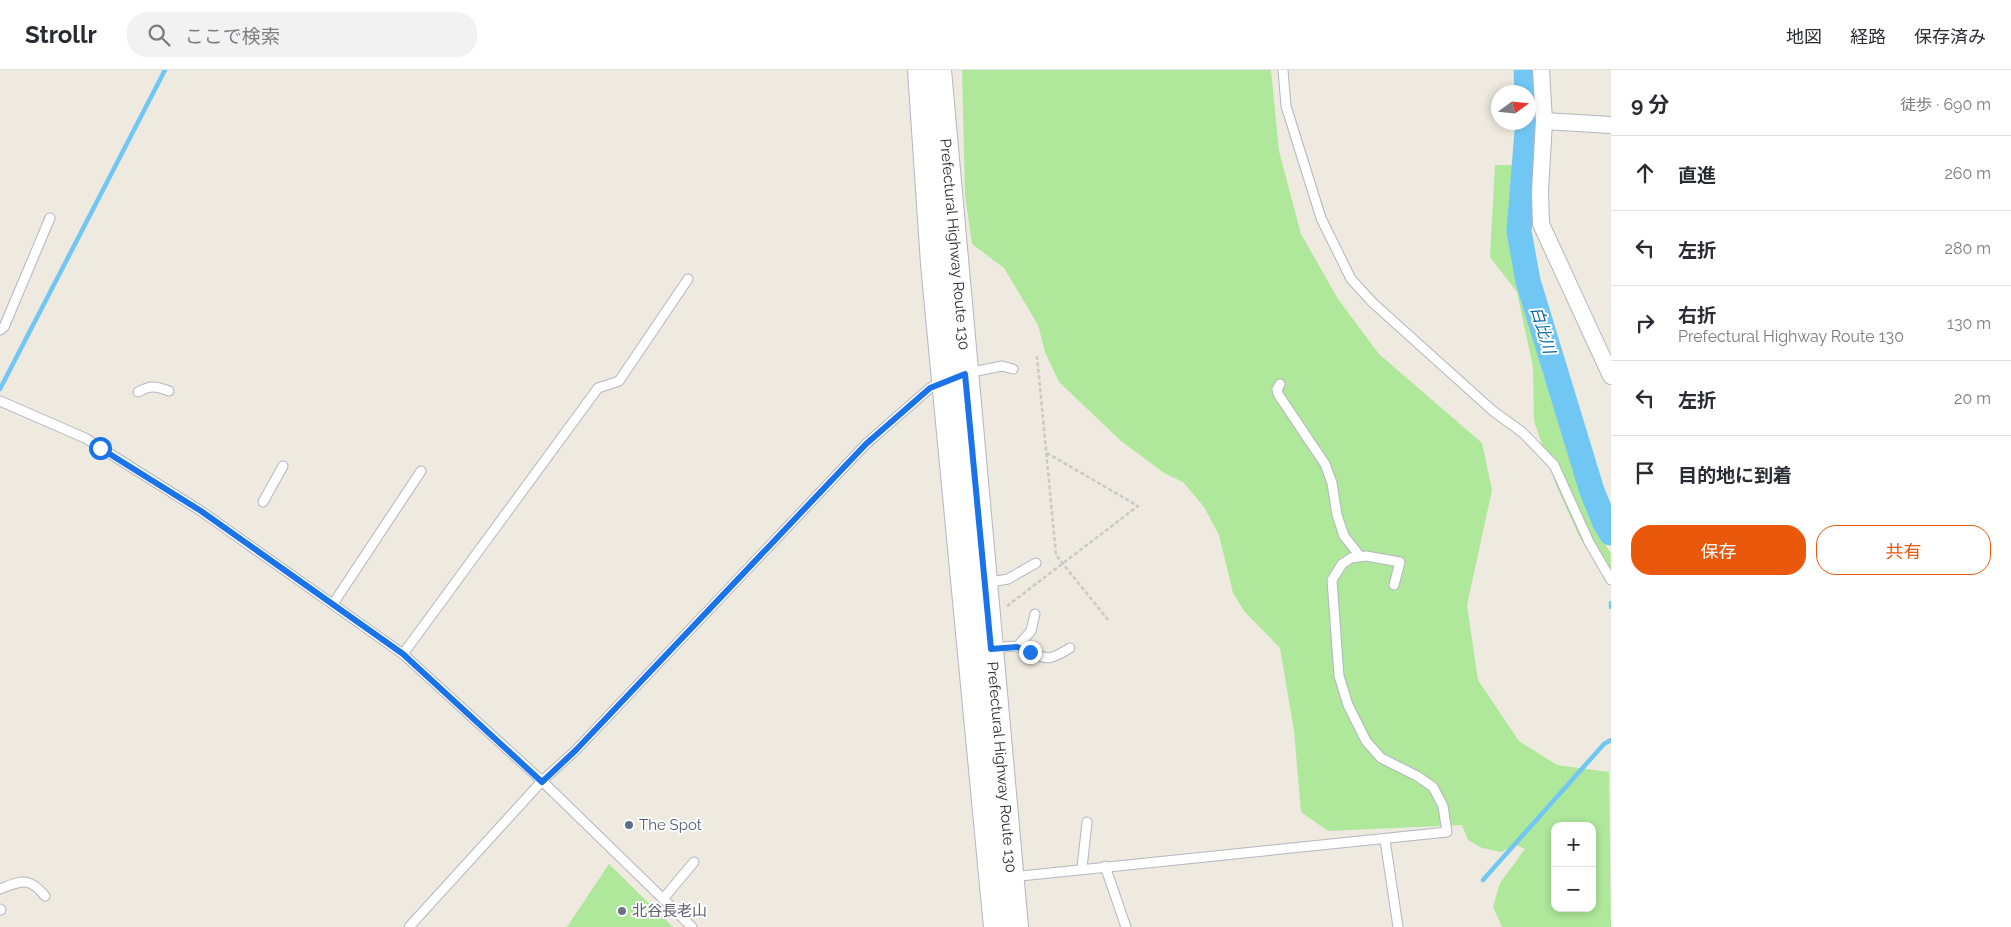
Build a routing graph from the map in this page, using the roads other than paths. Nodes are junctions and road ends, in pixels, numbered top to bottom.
1 (906, 70) edge
2 (920, 70) edge
3 (939, 70) edge
4 (948, 70) edge
5 (1283, 70) edge
6 (1542, 70) edge
7 (1544, 121) junction
8 (1611, 125) edge
9 (937, 166) junction
10 (50, 218) dead end
11 (688, 279) dead end
12 (0, 330) edge
13 (1013, 369) dead end
14 (1611, 376) edge
15 (954, 377) junction
16 (1280, 384) dead end
17 (169, 391) dead end
18 (138, 392) dead end
19 (0, 401) edge
20 (283, 466) dead end
21 (421, 471) dead end
22 (263, 502) dead end
23 (1360, 556) junction
24 (1036, 563) dead end
25 (1611, 580) edge
26 (985, 583) junction
27 (1394, 585) dead end
28 (333, 604) junction
29 (1035, 614) dead end
30 (1017, 647) junction
31 (1070, 648) dead end
32 (991, 649) junction
33 (403, 654) junction
34 (542, 782) junction
35 (1087, 822) dead end
36 (1384, 840) junction
37 (694, 862) dead end
38 (1105, 866) junction
39 (1082, 868) junction
40 (1002, 879) junction
41 (0, 889) edge
42 (45, 896) dead end
43 (663, 899) junction
44 (409, 927) edge
45 (692, 927) edge
46 (996, 927) edge
47 (1016, 927) edge
48 (1126, 927) edge
49 (1398, 927) edge

1 - 9 main road
2 - 9 main road, Prefectural Highway Route 130
3 - 9 main road, Prefectural Highway Route 130
4 - 9 main road
5 - 25 lane
6 - 7 street
7 - 8 street
7 - 14 street
9 - 15 main road, Prefectural Highway Route 130
10 - 12 lane
11 - 33 lane
13 - 15 lane
15 - 26 main road, Prefectural Highway Route 130
15 - 34 lane
15 - 40 main road, Prefectural Highway Route 130
16 - 23 lane
17 - 18 lane
19 - 28 lane
20 - 22 lane
21 - 28 lane
23 - 27 lane
23 - 36 lane
24 - 26 lane
26 - 32 main road, Prefectural Highway Route 130
28 - 33 lane
29 - 30 lane
30 - 31 lane
30 - 32 lane
32 - 40 main road, Prefectural Highway Route 130
33 - 34 lane
34 - 43 lane
34 - 44 lane
35 - 39 lane
36 - 38 lane
36 - 49 lane
37 - 43 lane
38 - 39 lane
38 - 48 lane
39 - 40 lane
40 - 46 main road, Prefectural Highway Route 130
40 - 47 main road, Prefectural Highway Route 130
41 - 42 lane
43 - 45 lane

